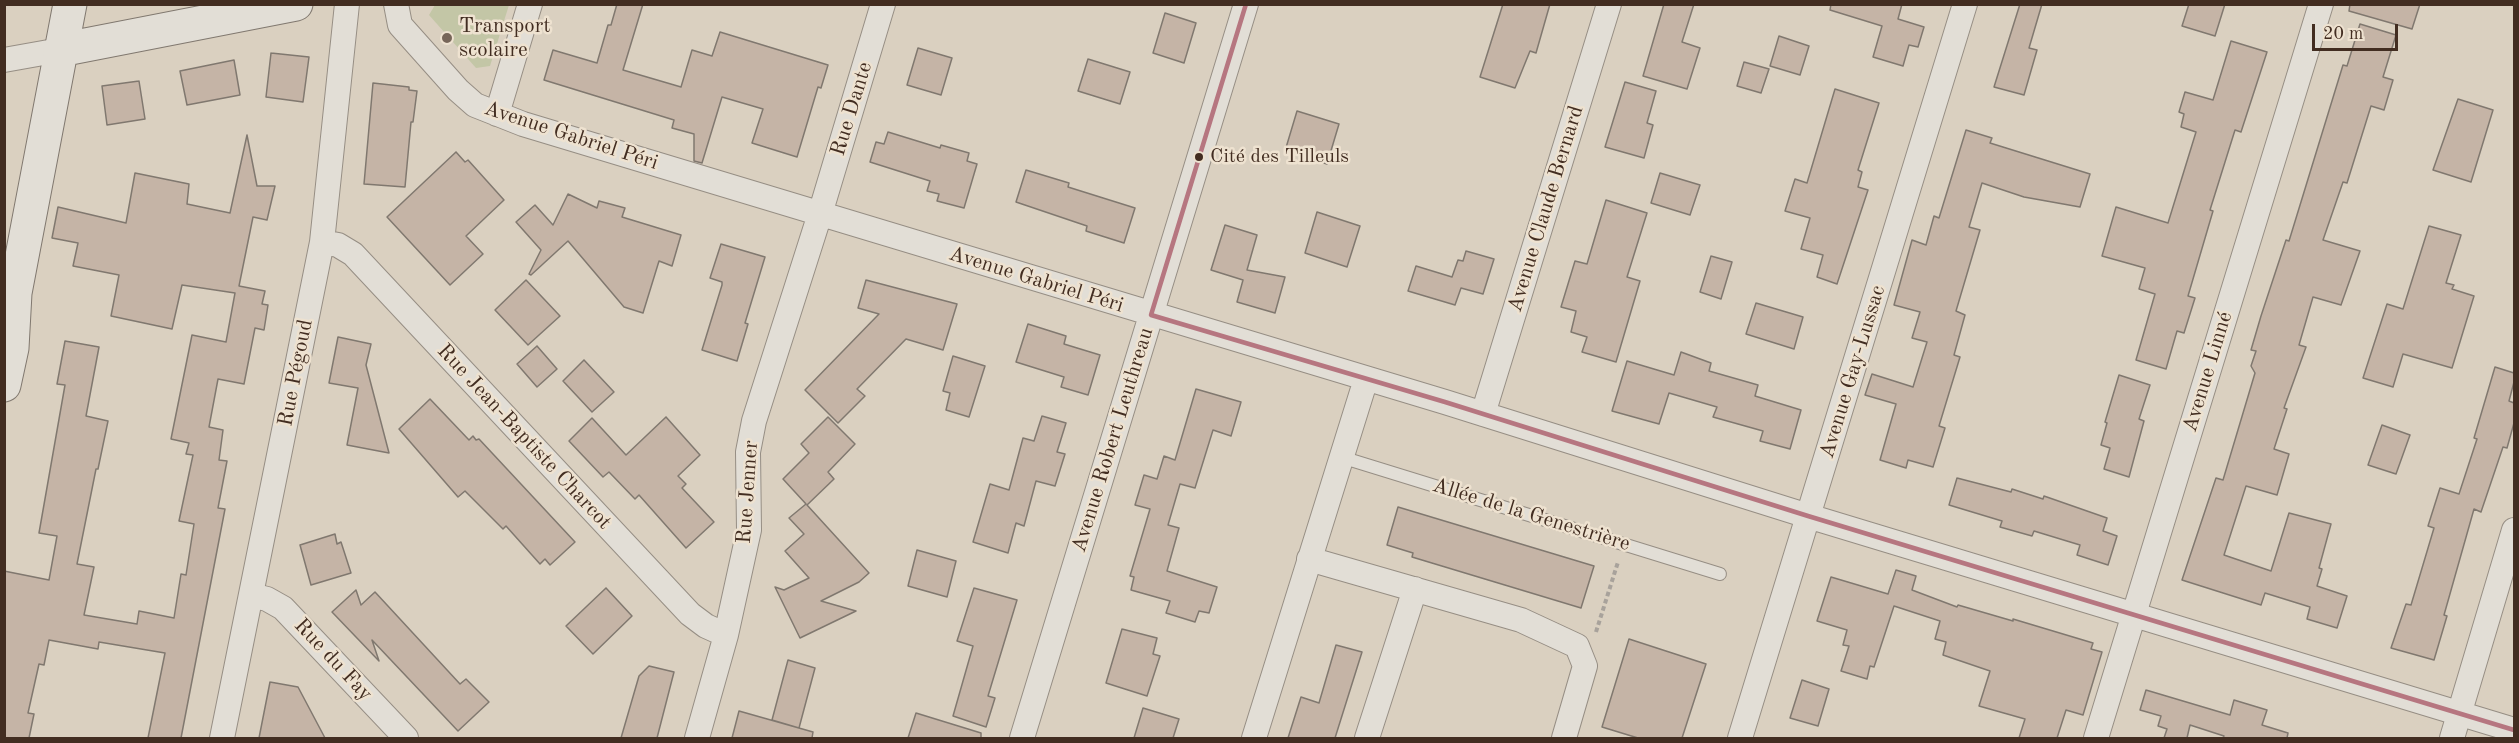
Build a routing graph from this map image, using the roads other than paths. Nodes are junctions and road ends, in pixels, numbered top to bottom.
1 (70, 4) edge
2 (296, 4) edge
3 (347, 4) edge
4 (396, 4) edge
5 (530, 4) edge
6 (883, 4) edge
7 (1246, 4) edge
8 (1609, 4) edge
9 (1965, 4) edge
10 (2321, 4) edge
11 (60, 50) junction
12 (4, 60) edge
13 (497, 114) junction
14 (820, 214) junction
15 (322, 242) junction
16 (1151, 315) junction
17 (1366, 379) junction
18 (4, 385) edge
19 (1483, 414) junction
20 (1341, 457) junction
21 (1808, 516) junction
22 (2514, 530) edge
23 (1309, 559) junction
24 (1720, 574) dead end
25 (1415, 589) junction
26 (251, 595) junction
27 (2134, 615) junction
28 (726, 635) junction
29 (2460, 714) junction
30 (2514, 730) edge
31 (222, 738) edge
32 (406, 738) edge
33 (697, 738) edge
34 (1022, 738) edge
35 (1254, 738) edge
36 (1367, 738) edge
37 (1563, 738) edge
38 (1740, 738) edge
39 (2096, 738) edge
40 (2452, 738) edge

1 - 11 street
2 - 11 street
3 - 15 street, Rue Pégoud
4 - 13 street, Avenue Gabriel Péri
5 - 13 street
6 - 14 street, Rue Dante
7 - 16 street, Avenue Robert Leuthreau
8 - 19 street, Avenue Claude Bernard
9 - 21 street, Avenue Gay-Lussac
10 - 27 street, Avenue Linné
11 - 12 street
11 - 18 street
13 - 14 street, Avenue Gabriel Péri
14 - 16 street, Avenue Gabriel Péri
14 - 28 street, Rue Jenner
15 - 26 street, Rue Pégoud
15 - 28 street, Rue Jean-Baptiste Charcot
16 - 17 street, Avenue Gabriel Péri
16 - 34 street, Avenue Robert Leuthreau
17 - 19 street, Avenue Gabriel Péri
17 - 20 street
19 - 21 street, Avenue Gabriel Péri
20 - 23 street
20 - 24 lane, Allée de la Genestrière
21 - 27 street, Avenue Gabriel Péri
21 - 38 street, Avenue Gay-Lussac
22 - 29 street
23 - 25 street
23 - 35 street
25 - 36 street
25 - 37 street
26 - 31 street, Rue Pégoud
26 - 32 street, Rue du Fay
27 - 29 street, Avenue Gabriel Péri
27 - 39 street, Avenue Linné
28 - 33 street, Rue Jenner
29 - 30 street, Avenue Gabriel Péri
29 - 40 street

